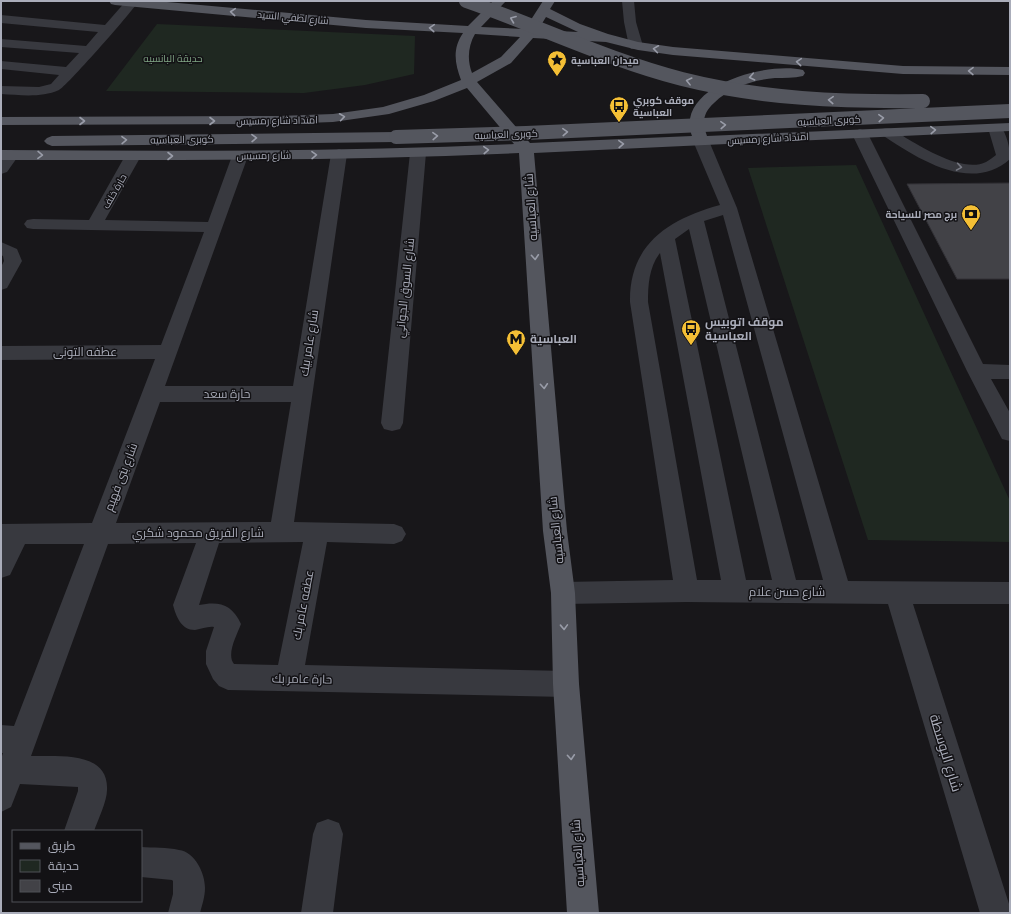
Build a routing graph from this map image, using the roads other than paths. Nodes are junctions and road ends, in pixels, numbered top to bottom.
1 (116, 1) edge
2 (228, 1) edge
3 (466, 1) edge
4 (500, 1) edge
5 (628, 1) edge
6 (132, 2) junction
7 (152, 4) junction
8 (546, 6) edge
9 (1, 19) edge
10 (109, 29) junction
11 (471, 30) junction
12 (529, 34) junction
13 (608, 38) junction
14 (1, 42) edge
15 (636, 46) junction
16 (90, 50) junction
17 (1, 65) edge
18 (903, 70) junction
19 (1010, 71) edge
20 (71, 72) junction
21 (469, 82) junction
22 (1, 90) edge
23 (935, 101) dead end
24 (1010, 111) edge
25 (1, 121) edge
26 (1002, 127) edge
27 (887, 132) junction
28 (860, 134) junction
29 (1, 141) edge
30 (701, 141) junction
31 (526, 148) junction
32 (418, 153) junction
33 (339, 154) junction
34 (6, 155) edge
35 (133, 156) junction
36 (240, 156) junction
37 (1, 169) edge
38 (728, 208) junction
39 (695, 218) junction
40 (33, 224) dead end
41 (94, 225) junction
42 (215, 227) junction
43 (666, 236) junction
44 (1, 248) edge
45 (1, 284) edge
46 (168, 352) junction
47 (1, 353) edge
48 (977, 371) junction
49 (1010, 372) edge
50 (152, 394) junction
51 (301, 394) junction
52 (392, 423) dead end
53 (1010, 433) edge
54 (211, 532) junction
55 (280, 532) junction
56 (317, 532) junction
57 (100, 533) junction
58 (10, 534) edge
59 (394, 534) dead end
60 (1, 567) edge
61 (688, 591) junction
62 (736, 592) junction
63 (787, 592) junction
64 (839, 592) junction
65 (563, 593) junction
66 (897, 593) junction
67 (1010, 593) edge
68 (289, 678) junction
69 (566, 684) junction
70 (11, 740) edge
71 (12, 769) junction
72 (1, 797) edge
73 (79, 830) edge
74 (328, 834) dead end
75 (142, 862) edge
76 (184, 913) edge
77 (317, 913) edge
78 (583, 913) edge
79 (996, 913) edge

1 - 6 main road, شارع لطفي السيد
2 - 7 main road
23 -> 3 main road, كوبرى العباسيه, bridge
4 - 11 main road
5 - 15 street
6 - 7 main road, شارع لطفي السيد
6 - 10 street
11 -> 7 main road, شارع لطفي السيد
8 - 12 main road, امتداد شارع رمسيس
8 - 13 main road
9 - 10 street
10 - 16 street
11 - 12 main road
11 - 21 main road
12 - 13 main road
12 - 21 main road, امتداد شارع رمسيس
13 - 15 main road
14 - 16 street
18 -> 15 main road
16 - 20 street
17 - 20 street
19 -> 18 main road
18 -> 30 main road
20 - 22 street
25 -> 21 main road, امتداد شارع رمسيس
21 - 31 main road
29 -> 24 main road, كوبرى العباسيه, bridge
27 -> 26 main road, امتداد شارع رمسيس
27 -> 26 street
27 - 28 main road, امتداد شارع رمسيس
28 - 30 main road, امتداد شارع رمسيس
28 - 48 street
31 -> 30 main road, امتداد شارع رمسيس
30 - 38 street
32 -> 31 main road, شارع رمسيس
31 -> 65 main road, شارع العباسيه
32 - 33 main road, شارع رمسيس
32 - 52 street, شارع السوق الجواني
36 -> 33 main road, شارع رمسيس
33 - 51 street, شارع عامر بيك
34 -> 35 main road, شارع رمسيس
34 - 37 street
35 -> 36 main road, شارع رمسيس
35 - 41 street, حارة خلف
36 - 42 street, شارع بنى فهيم
38 - 39 street
38 - 64 street
39 - 43 street
39 - 63 street
40 - 41 street
41 - 42 street
42 - 46 street, شارع بنى فهيم
43 - 61 street
43 - 62 street
44 - 45 street
46 - 47 street, عطفه التونى
46 - 50 street, شارع بنى فهيم
48 - 49 street
48 - 53 street
50 - 51 street, حارة سعد
50 - 57 street, شارع بنى فهيم
51 - 55 street, شارع عامر بيك
54 - 55 street, شارع الفريق محمود شكري
54 - 57 street, شارع الفريق محمود شكري
54 - 68 street, حارة عامر بك
55 - 56 street, شارع الفريق محمود شكري
56 - 59 street, شارع الفريق محمود شكري
56 - 68 street, عطفه عامر بك
57 - 58 street, شارع الفريق محمود شكري
57 - 70 street, شارع بنى فهيم
58 - 60 street
61 - 62 street, شارع حسن علام
61 - 65 street, شارع حسن علام
62 - 63 street, شارع حسن علام
63 - 64 street, شارع حسن علام
64 - 66 street, شارع حسن علام
65 -> 69 main road, شارع العباسيه
66 - 67 street, شارع حسن علام
66 - 79 street, شارع البوسطة
68 - 69 street, حارة عامر بك
69 -> 78 main road, شارع العباسيه
70 - 71 street, شارع بنى فهيم
71 - 72 street, شارع بنى فهيم
71 - 73 street
74 - 77 street
75 - 76 street

